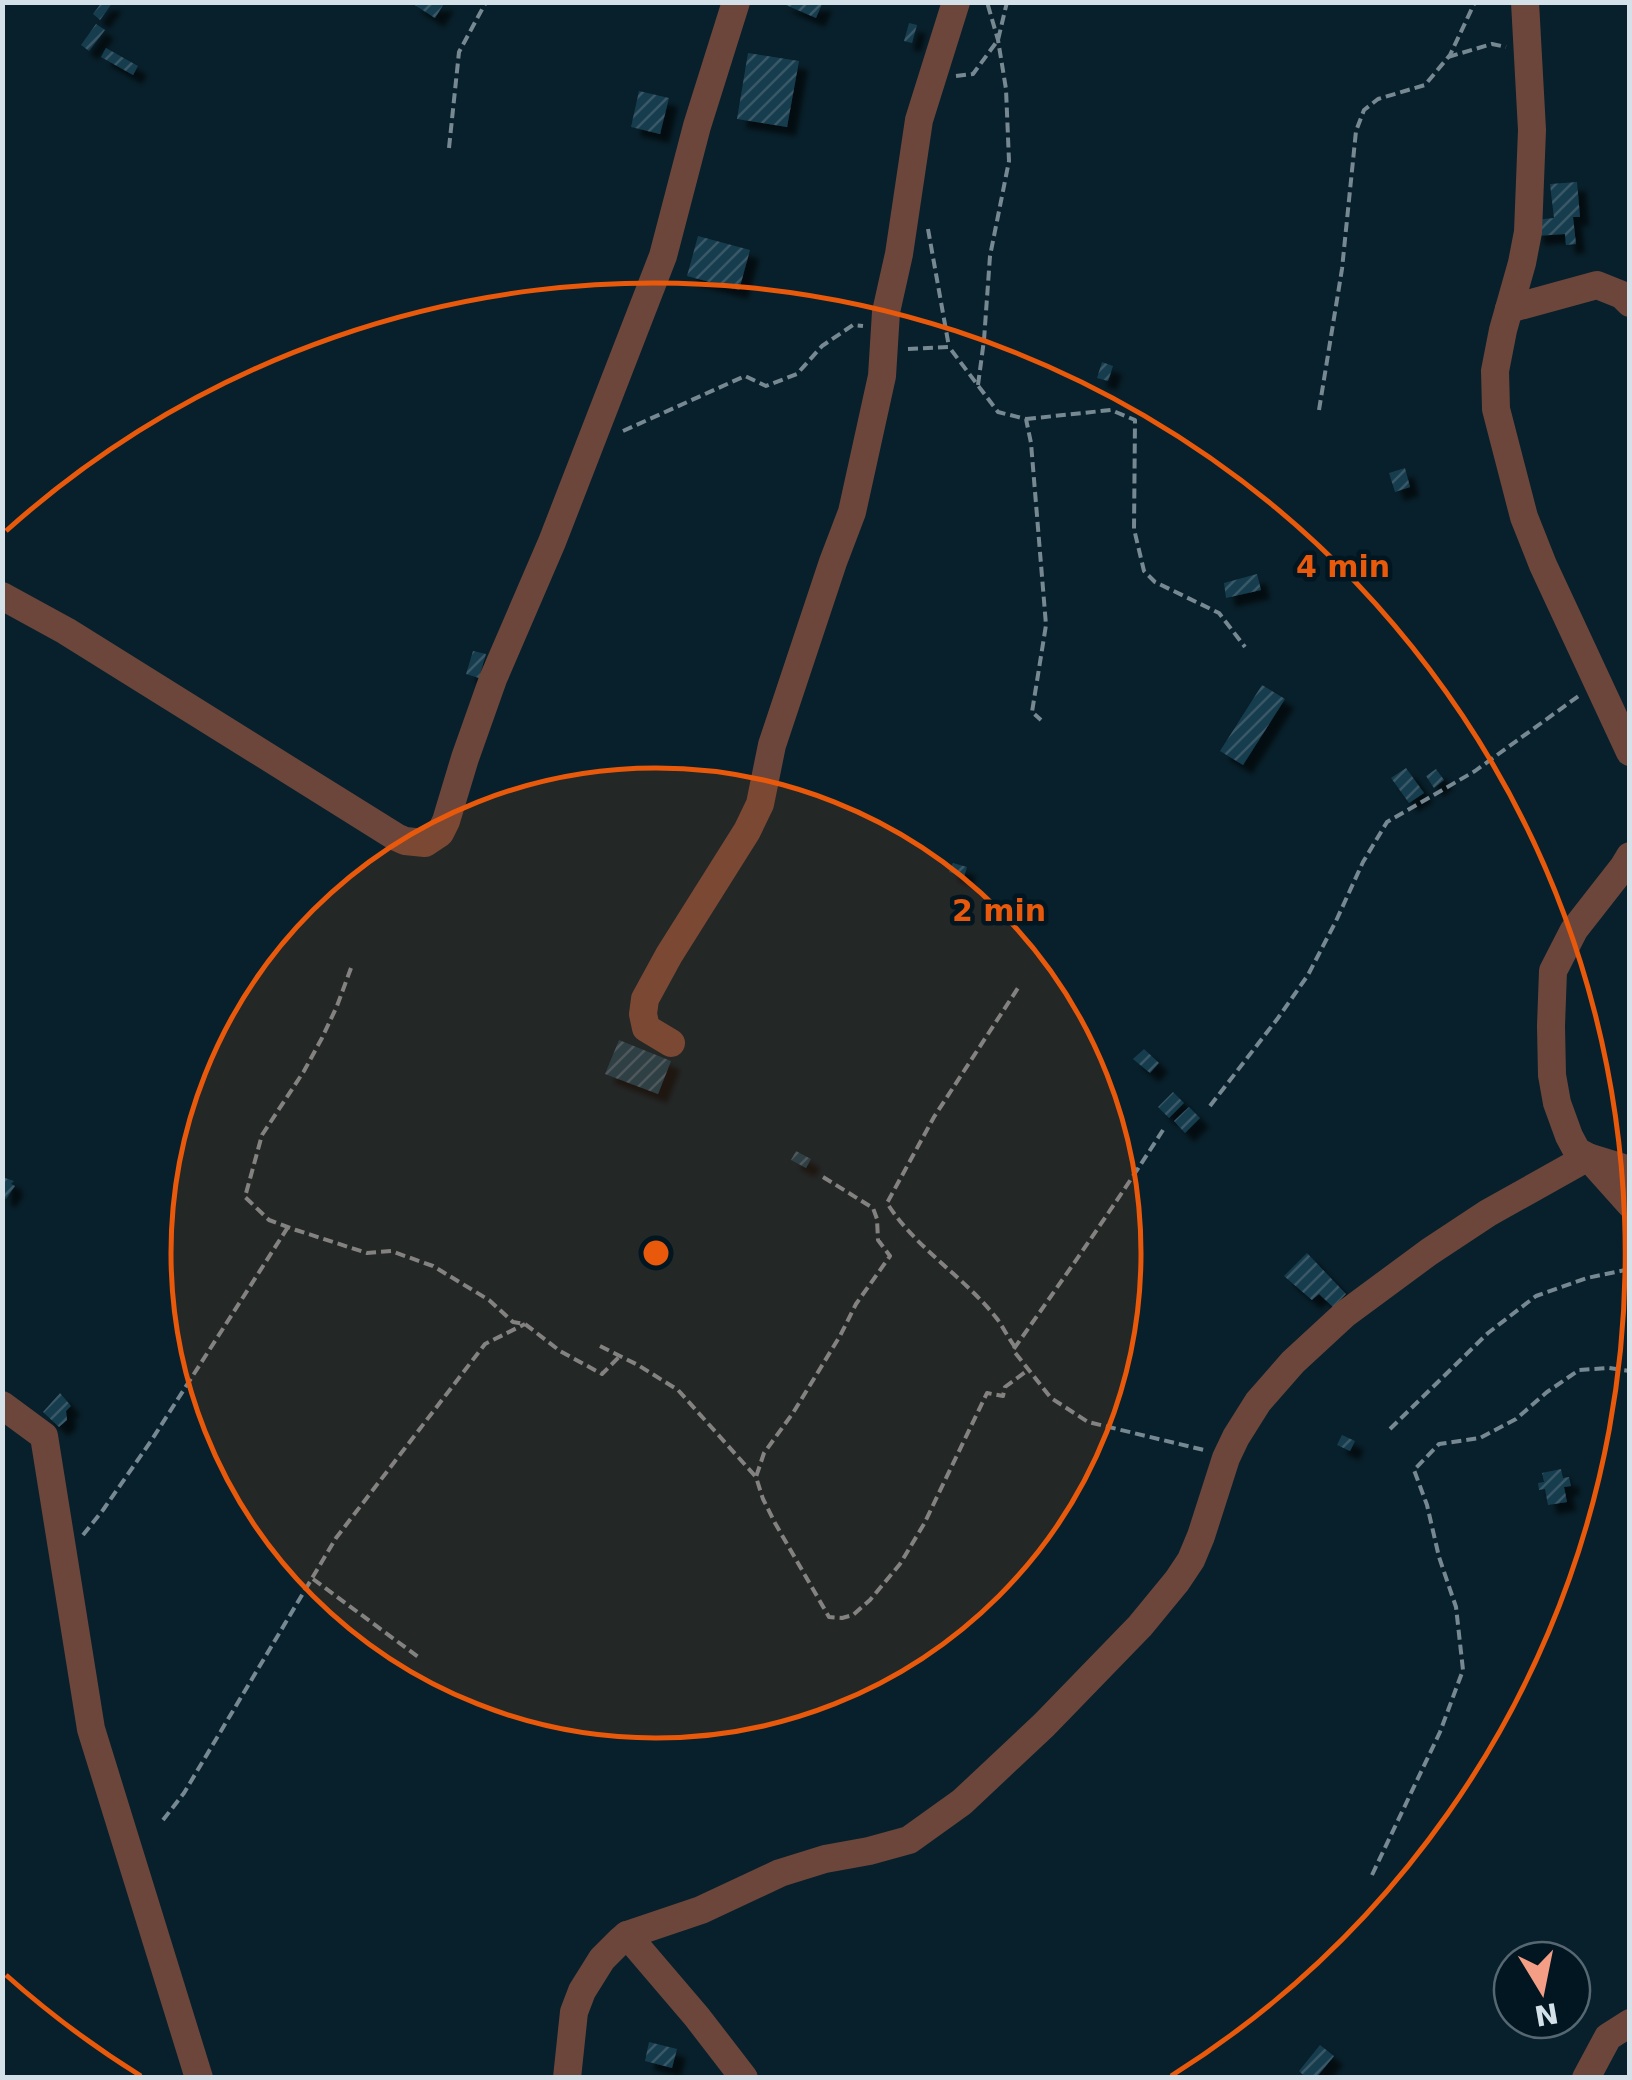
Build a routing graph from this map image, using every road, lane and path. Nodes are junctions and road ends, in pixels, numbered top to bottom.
1 (486, 2) edge
2 (736, 2) edge
3 (956, 2) edge
4 (987, 2) edge
5 (1008, 2) edge
6 (1474, 2) edge
7 (1526, 2) edge
8 (998, 40) junction
9 (1448, 56) junction
10 (1529, 66) junction
11 (932, 80) junction
12 (450, 148) dead end
13 (928, 224) dead end
14 (1630, 303) edge
15 (1509, 309) junction
16 (884, 342) junction
17 (949, 347) junction
18 (978, 385) junction
19 (1318, 410) dead end
20 (1026, 419) junction
21 (593, 435) junction
22 (2, 596) edge
23 (1245, 648) dead end
24 (1597, 685) junction
25 (1041, 720) dead end
26 (1630, 752) edge
27 (1630, 856) edge
28 (351, 968) dead end
29 (1018, 988) dead end
30 (671, 1042) dead end
31 (1210, 1106) dead end
32 (1162, 1130) dead end
33 (1588, 1157) junction
34 (1630, 1170) edge
35 (823, 1177) dead end
36 (1630, 1204) edge
37 (288, 1226) junction
38 (1630, 1269) edge
39 (525, 1324) junction
40 (600, 1346) dead end
41 (1015, 1348) junction
42 (620, 1356) junction
43 (1028, 1370) junction
44 (1630, 1371) edge
45 (2, 1405) edge
46 (1390, 1429) dead end
47 (1228, 1455) junction
48 (756, 1476) junction
49 (64, 1558) junction
50 (312, 1578) junction
51 (422, 1659) dead end
52 (163, 1820) dead end
53 (1372, 1876) dead end
54 (626, 1935) junction
55 (1630, 2023) edge
56 (199, 2078) edge
57 (567, 2078) edge
58 (744, 2078) edge
59 (1586, 2078) edge

1 - 12 path
2 - 21 street
3 - 11 street
4 - 8 path
5 - 8 path
6 - 9 path
7 - 10 street
8 - 11 path
8 - 18 path
9 - 10 path
9 - 19 path
10 - 15 street
11 - 16 street
13 - 17 path
14 - 15 street
15 - 24 street
16 - 17 path
16 - 21 path
16 - 30 street
17 - 18 path
18 - 20 path
20 - 23 path
20 - 25 path
21 - 22 street
24 - 26 street
24 - 31 path
27 - 33 street
28 - 37 path
29 - 41 path
32 - 41 path
33 - 34 street
33 - 36 street
33 - 47 street
35 - 48 path
37 - 39 path
37 - 49 path
38 - 46 path
39 - 42 path
39 - 50 path
40 - 42 path
41 - 43 path
42 - 48 path
43 - 47 path
43 - 48 path
44 - 53 path
45 - 49 street
47 - 54 street
49 - 56 street
50 - 51 path
50 - 52 path
54 - 57 street
54 - 58 street
55 - 59 street

